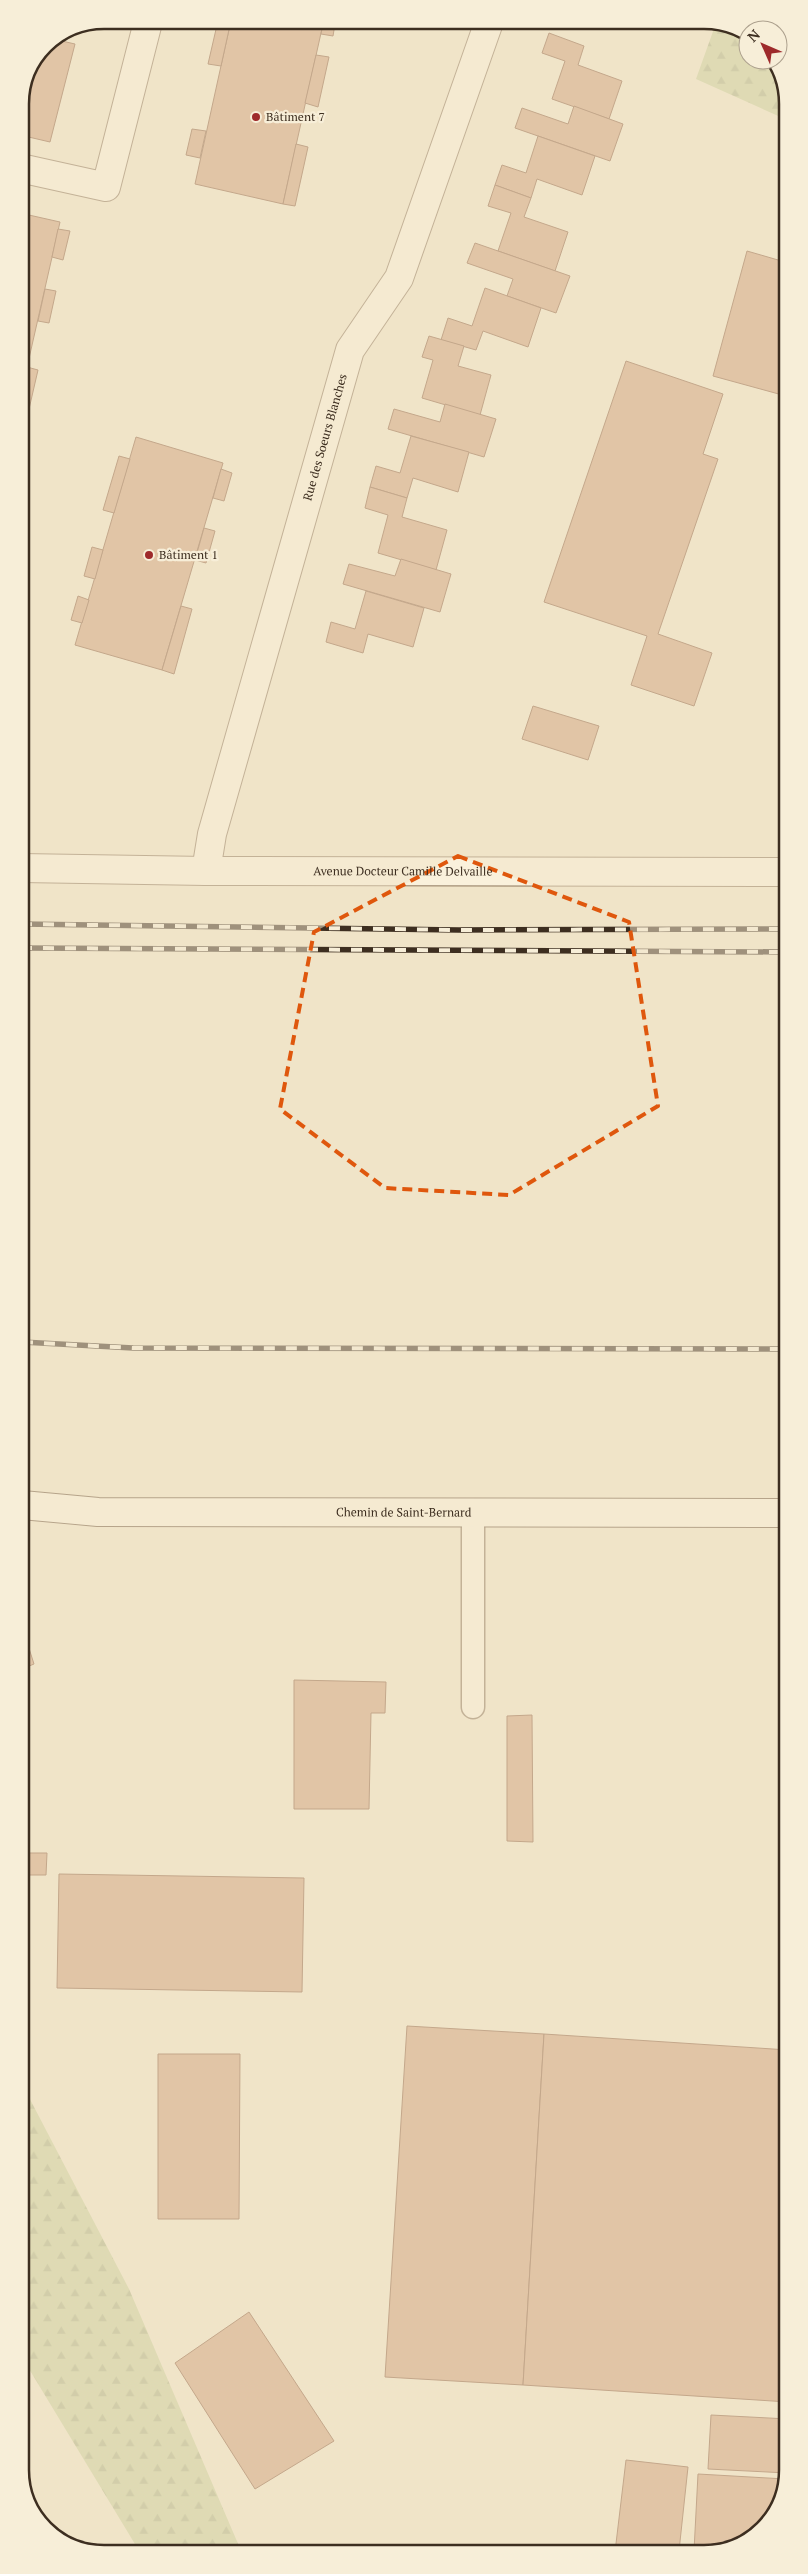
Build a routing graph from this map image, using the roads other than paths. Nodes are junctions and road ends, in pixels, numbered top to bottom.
1 (146, 29) edge
2 (487, 29) edge
3 (29, 170) edge
4 (29, 868) edge
5 (206, 871) junction
6 (779, 872) edge
7 (29, 1506) edge
8 (473, 1512) junction
9 (779, 1513) edge
10 (473, 1707) dead end

1 - 3 street
2 - 5 street, Rue des Soeurs Blanches
4 - 5 street, Avenue Docteur Camille Delvaille
5 - 6 street, Avenue Docteur Camille Delvaille
7 - 8 street, Chemin de Saint-Bernard
8 - 9 street, Chemin de Saint-Bernard
8 - 10 lane

